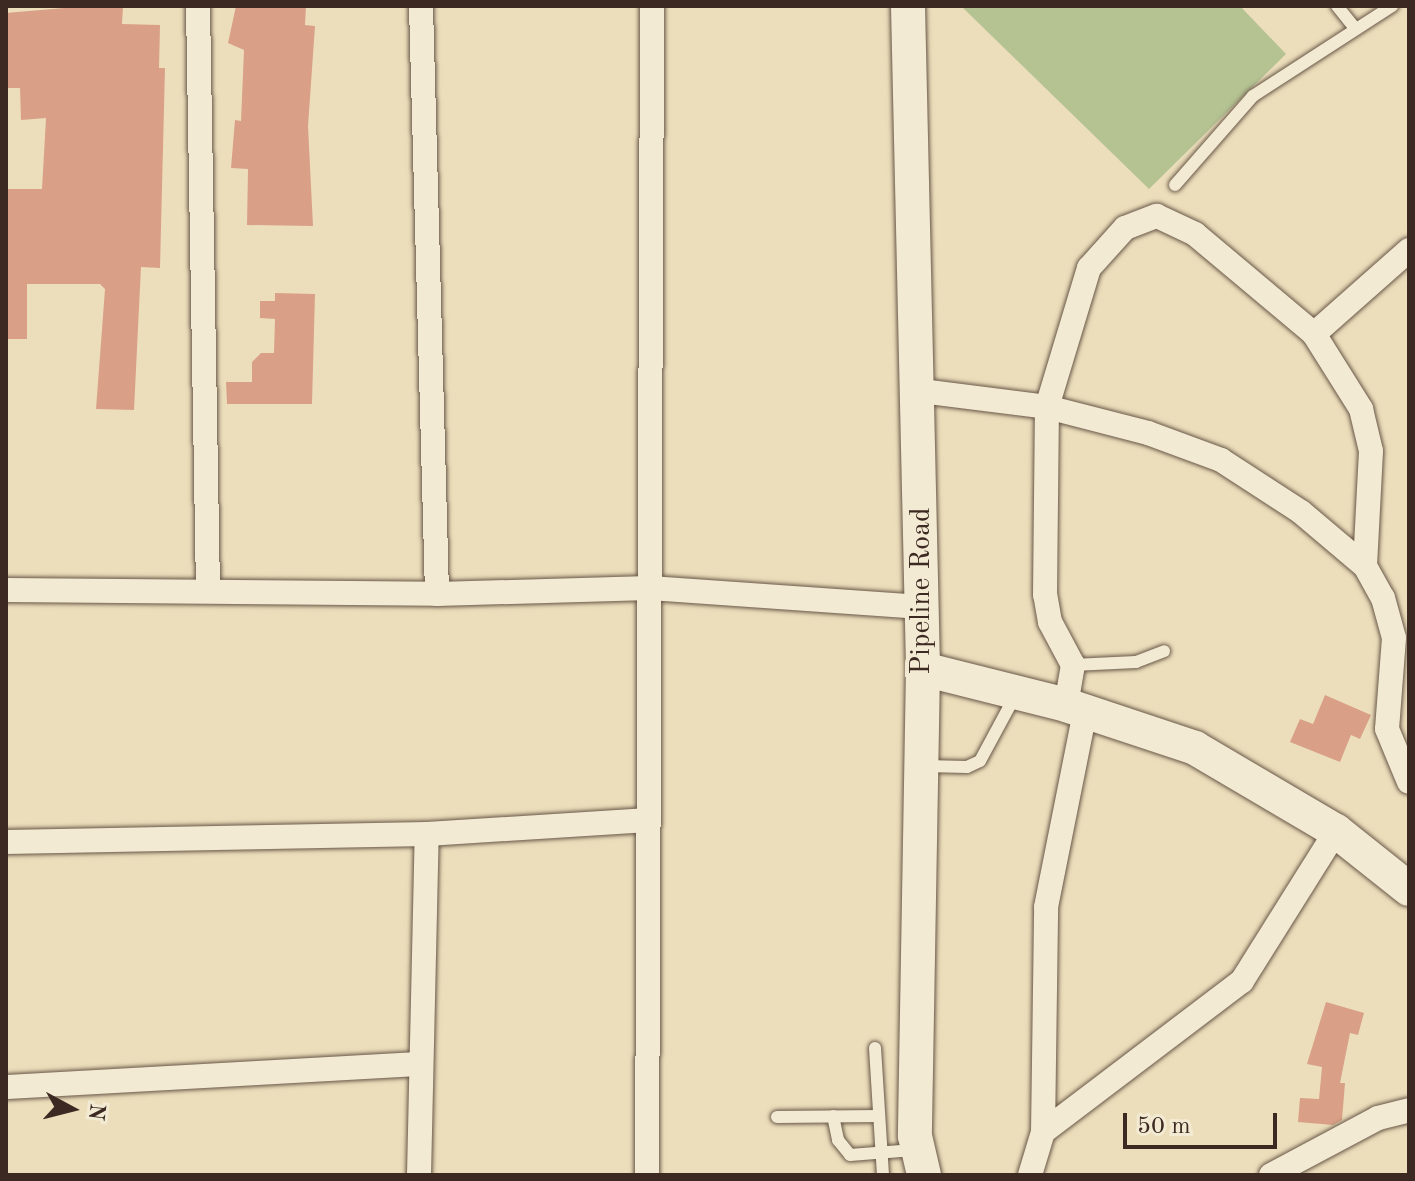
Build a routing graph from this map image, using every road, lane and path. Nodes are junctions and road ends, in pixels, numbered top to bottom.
1 (198, 6) edge
2 (421, 6) edge
3 (652, 6) edge
4 (908, 6) edge
5 (1337, 6) edge
6 (1392, 6) edge
7 (1353, 26) junction
8 (1175, 185) dead end
9 (1409, 250) edge
10 (1314, 334) junction
11 (921, 391) junction
12 (1047, 407) junction
13 (1365, 566) junction
14 (650, 588) junction
15 (208, 589) junction
16 (6, 590) edge
17 (437, 594) junction
18 (921, 607) junction
19 (1164, 651) dead end
20 (1073, 665) junction
21 (923, 669) junction
22 (1017, 692) junction
23 (1076, 708) junction
24 (918, 766) junction
25 (1409, 782) edge
26 (649, 820) junction
27 (1336, 831) junction
28 (427, 834) junction
29 (6, 842) edge
30 (1409, 889) edge
31 (875, 1048) dead end
32 (419, 1064) junction
33 (6, 1087) edge
34 (1409, 1110) edge
35 (833, 1116) junction
36 (879, 1116) junction
37 (777, 1117) dead end
38 (1043, 1132) junction
39 (882, 1157) junction
40 (920, 1163) edge
41 (419, 1175) edge
42 (647, 1175) edge
43 (883, 1175) edge
44 (1030, 1175) edge
45 (1271, 1175) edge

1 - 15 street
2 - 17 street
3 - 14 street
4 - 11 street, Pipeline Road
5 - 7 lane
6 - 7 lane
7 - 8 lane
9 - 10 street
10 - 12 street
10 - 13 street
11 - 12 street
11 - 18 street, Pipeline Road
12 - 13 street
12 - 20 street
13 - 25 street
14 - 17 street
14 - 18 street
14 - 26 street
15 - 16 street
15 - 17 street
18 - 21 street, Pipeline Road
19 - 20 lane
20 - 23 street
21 - 22 street
21 - 24 street, Pipeline Road
22 - 23 street
22 - 24 lane
23 - 27 street
23 - 38 street
24 - 40 street, Pipeline Road
26 - 28 street
26 - 42 street
27 - 30 street
27 - 38 street
28 - 29 street
28 - 32 street
31 - 36 lane
32 - 33 street
32 - 41 street
34 - 45 street
35 - 36 lane
35 - 37 lane
35 - 39 lane
36 - 39 lane
38 - 44 street
39 - 40 lane
39 - 43 lane

